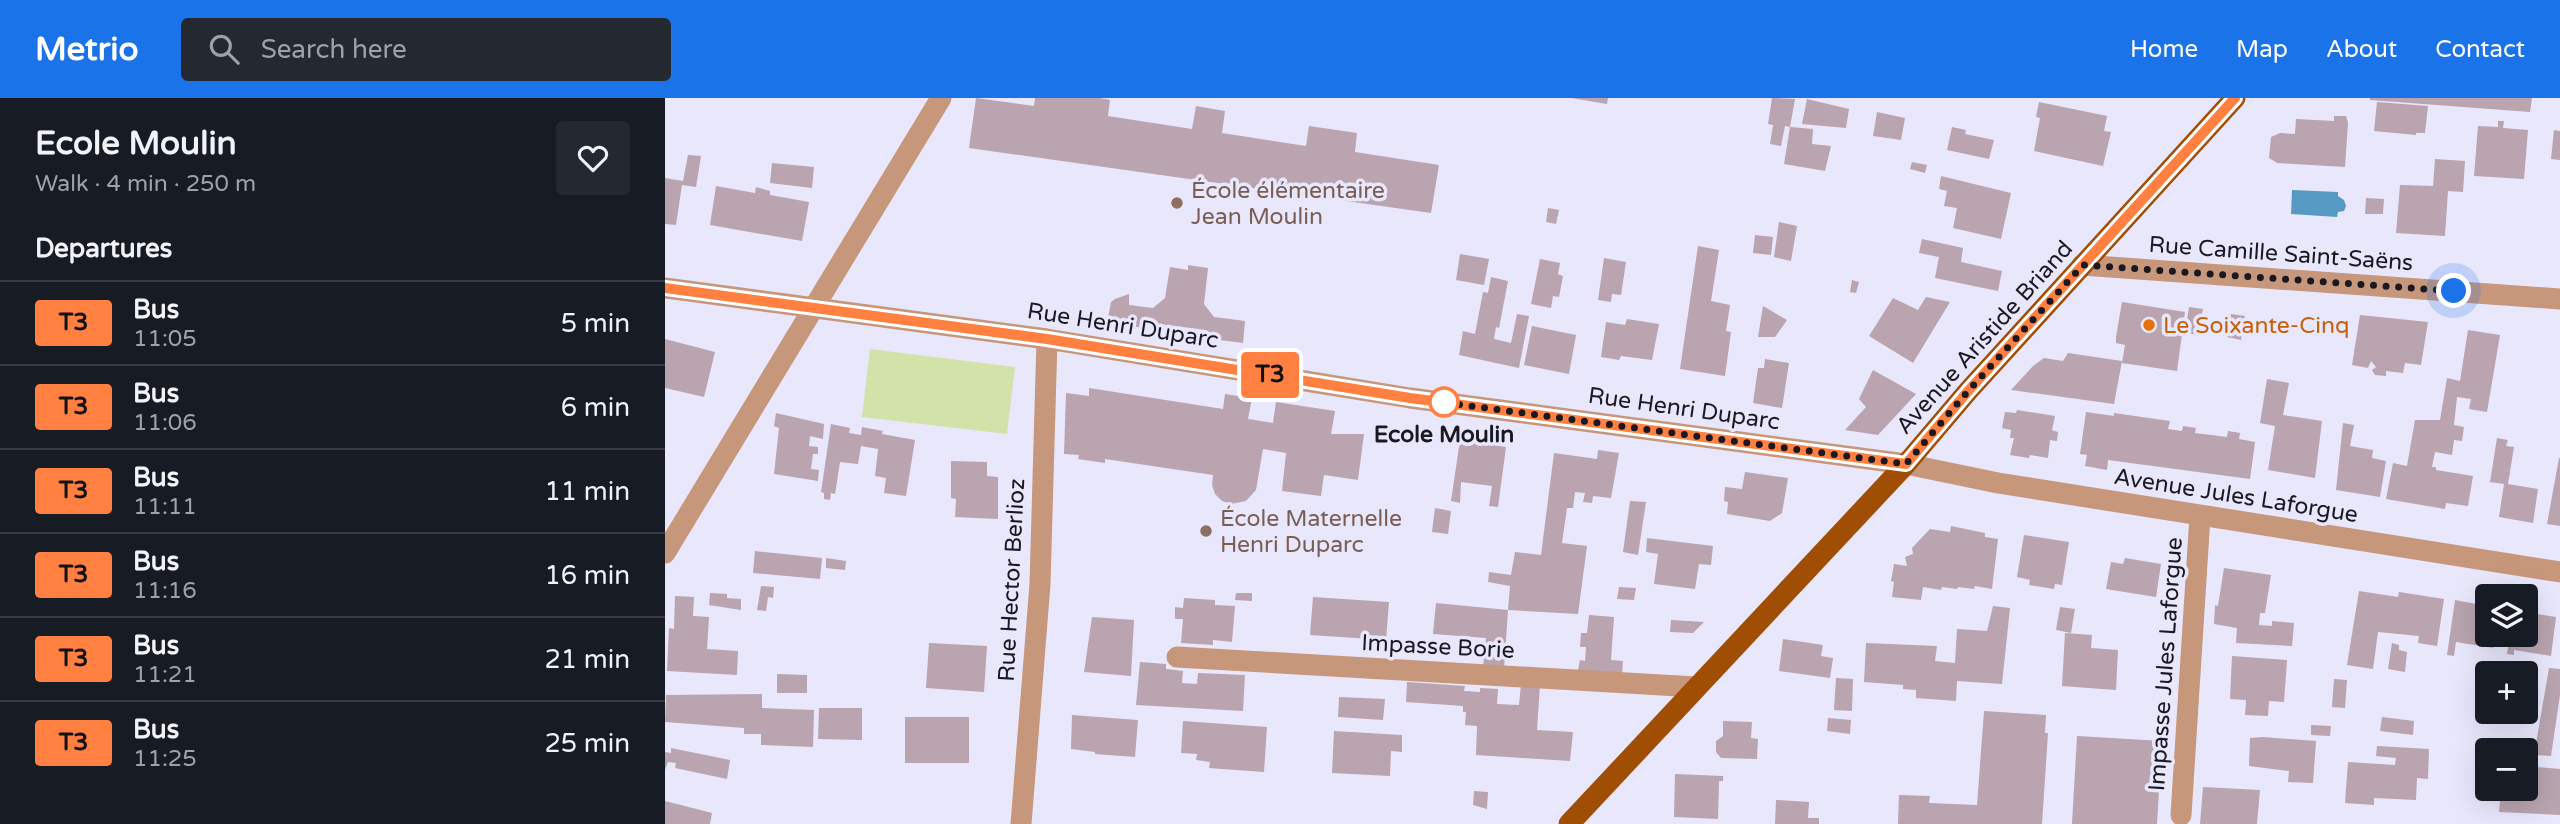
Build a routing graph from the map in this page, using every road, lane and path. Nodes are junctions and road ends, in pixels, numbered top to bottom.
1 (941, 98) edge
2 (2235, 98) edge
3 (2083, 265) junction
4 (665, 288) edge
5 (2560, 299) edge
6 (812, 309) junction
7 (1047, 339) junction
8 (1906, 464) junction
9 (2200, 516) junction
10 (665, 553) edge
11 (2560, 572) edge
12 (1177, 657) dead end
13 (1696, 687) junction
14 (2181, 814) dead end
15 (1021, 824) edge
16 (1569, 824) edge

1 - 6 street
2 - 3 main road, Avenue Aristide Briand
3 - 5 street, Rue Camille Saint-Saëns
3 - 8 main road, Avenue Aristide Briand
4 - 6 street, Rue Henri Duparc
6 - 7 street, Rue Henri Duparc
6 - 10 street
7 - 8 street, Rue Henri Duparc
7 - 15 street, Rue Hector Berlioz
8 - 9 street, Avenue Jules Laforgue
8 - 13 main road, Avenue Aristide Briand
9 - 11 street, Avenue Jules Laforgue
9 - 14 street, Impasse Jules Laforgue
12 - 13 street, Impasse Borie
13 - 16 main road, Avenue Aristide Briand

